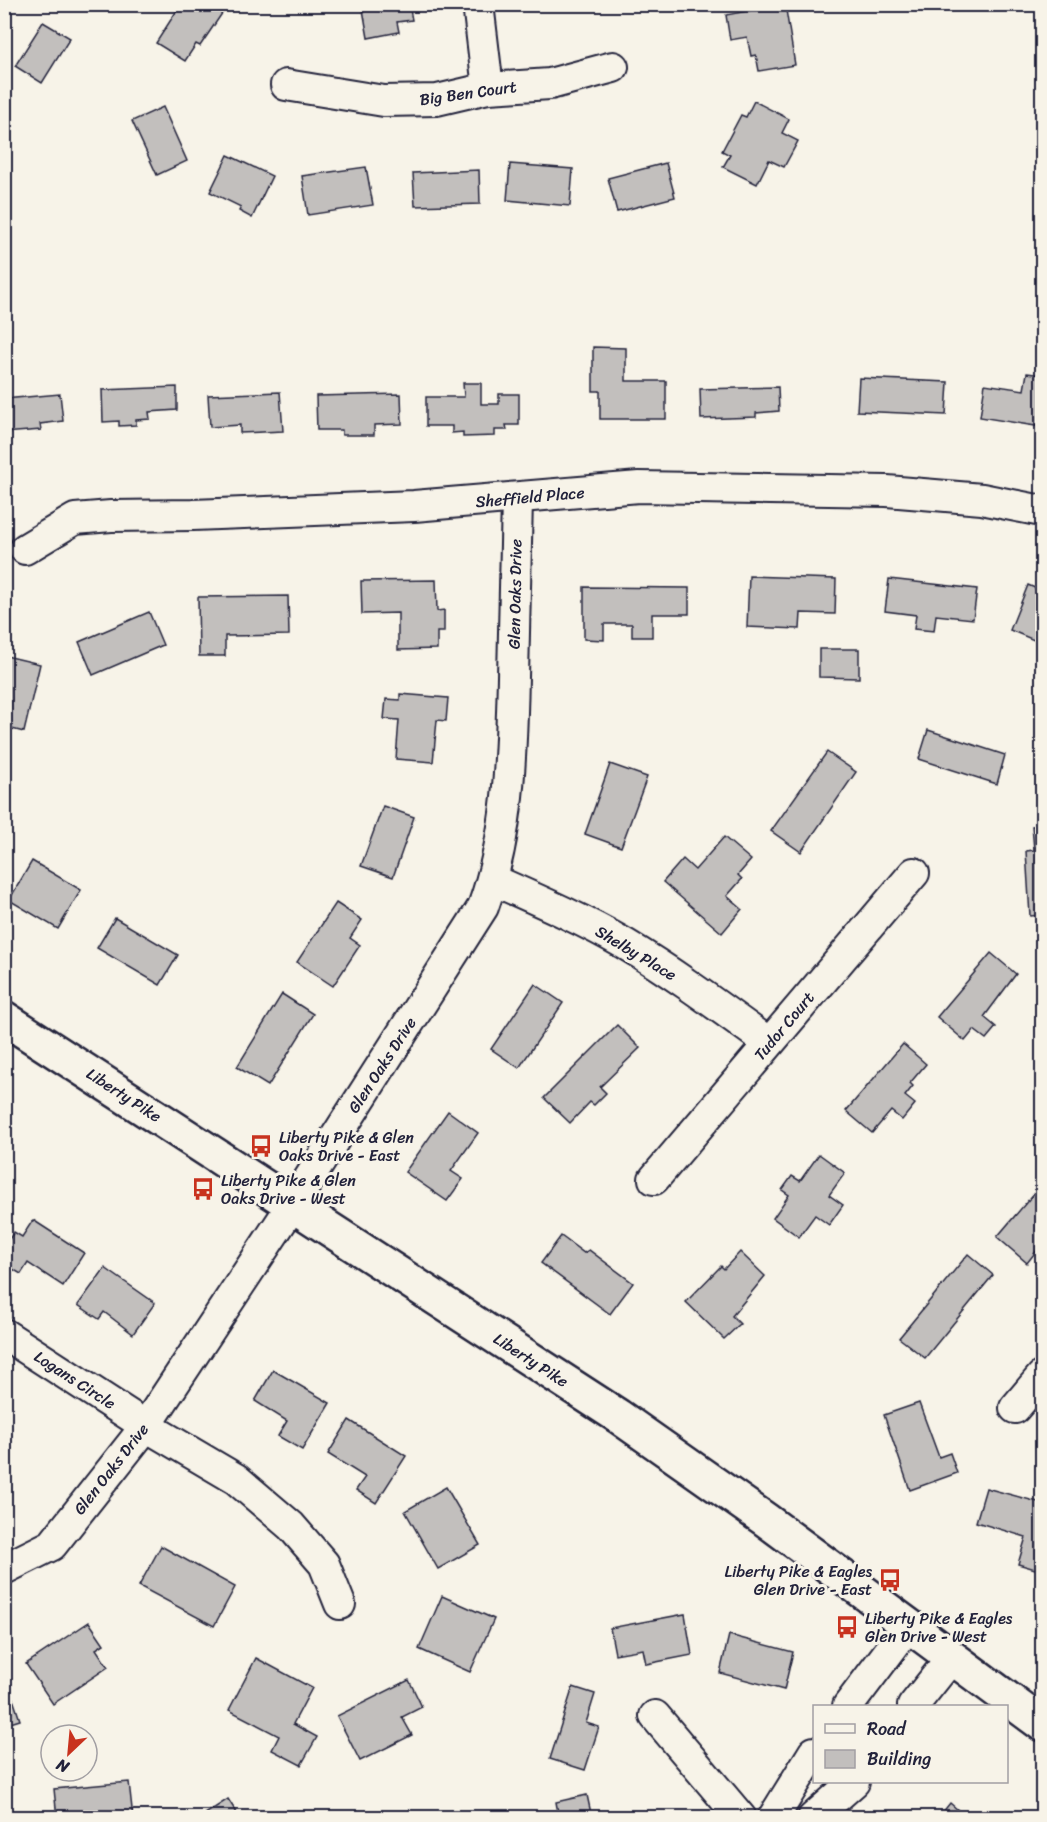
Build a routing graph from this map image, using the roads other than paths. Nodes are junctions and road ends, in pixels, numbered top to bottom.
1 (478, 4) edge
2 (613, 67) dead end
3 (286, 85) dead end
4 (488, 88) junction
5 (517, 499) junction
6 (1042, 511) edge
7 (25, 549) dead end
8 (914, 873) dead end
9 (493, 880) junction
10 (4, 1018) edge
11 (769, 1043) junction
12 (654, 1179) dead end
13 (293, 1204) junction
14 (4, 1334) edge
15 (1042, 1376) edge
16 (1015, 1408) dead end
17 (146, 1426) junction
18 (4, 1569) edge
19 (340, 1604) dead end
20 (909, 1625) junction
21 (952, 1657) junction
22 (849, 1705) edge
23 (916, 1705) edge
24 (655, 1716) dead end
25 (1042, 1724) edge
26 (813, 1754) edge
27 (853, 1783) edge
28 (741, 1818) edge
29 (773, 1818) edge
30 (813, 1818) edge

1 - 4 street
2 - 4 street, Big Ben Court
3 - 4 street, Big Ben Court
5 - 6 street, Sheffield Place
5 - 7 street, Sheffield Place
5 - 9 street, Glen Oaks Drive
8 - 11 street, Tudor Court
9 - 11 street, Shelby Place
9 - 13 street, Glen Oaks Drive
10 - 13 street, Liberty Pike
11 - 12 street, Tudor Court
13 - 17 street, Glen Oaks Drive
13 - 20 street, Liberty Pike
14 - 17 street, Logans Circle
15 - 16 street
17 - 18 street, Glen Oaks Drive
17 - 19 street, Logans Circle
20 - 21 street, Liberty Pike
20 - 22 street
21 - 23 street
21 - 25 street, Liberty Pike
24 - 28 street
26 - 29 street
27 - 30 street

